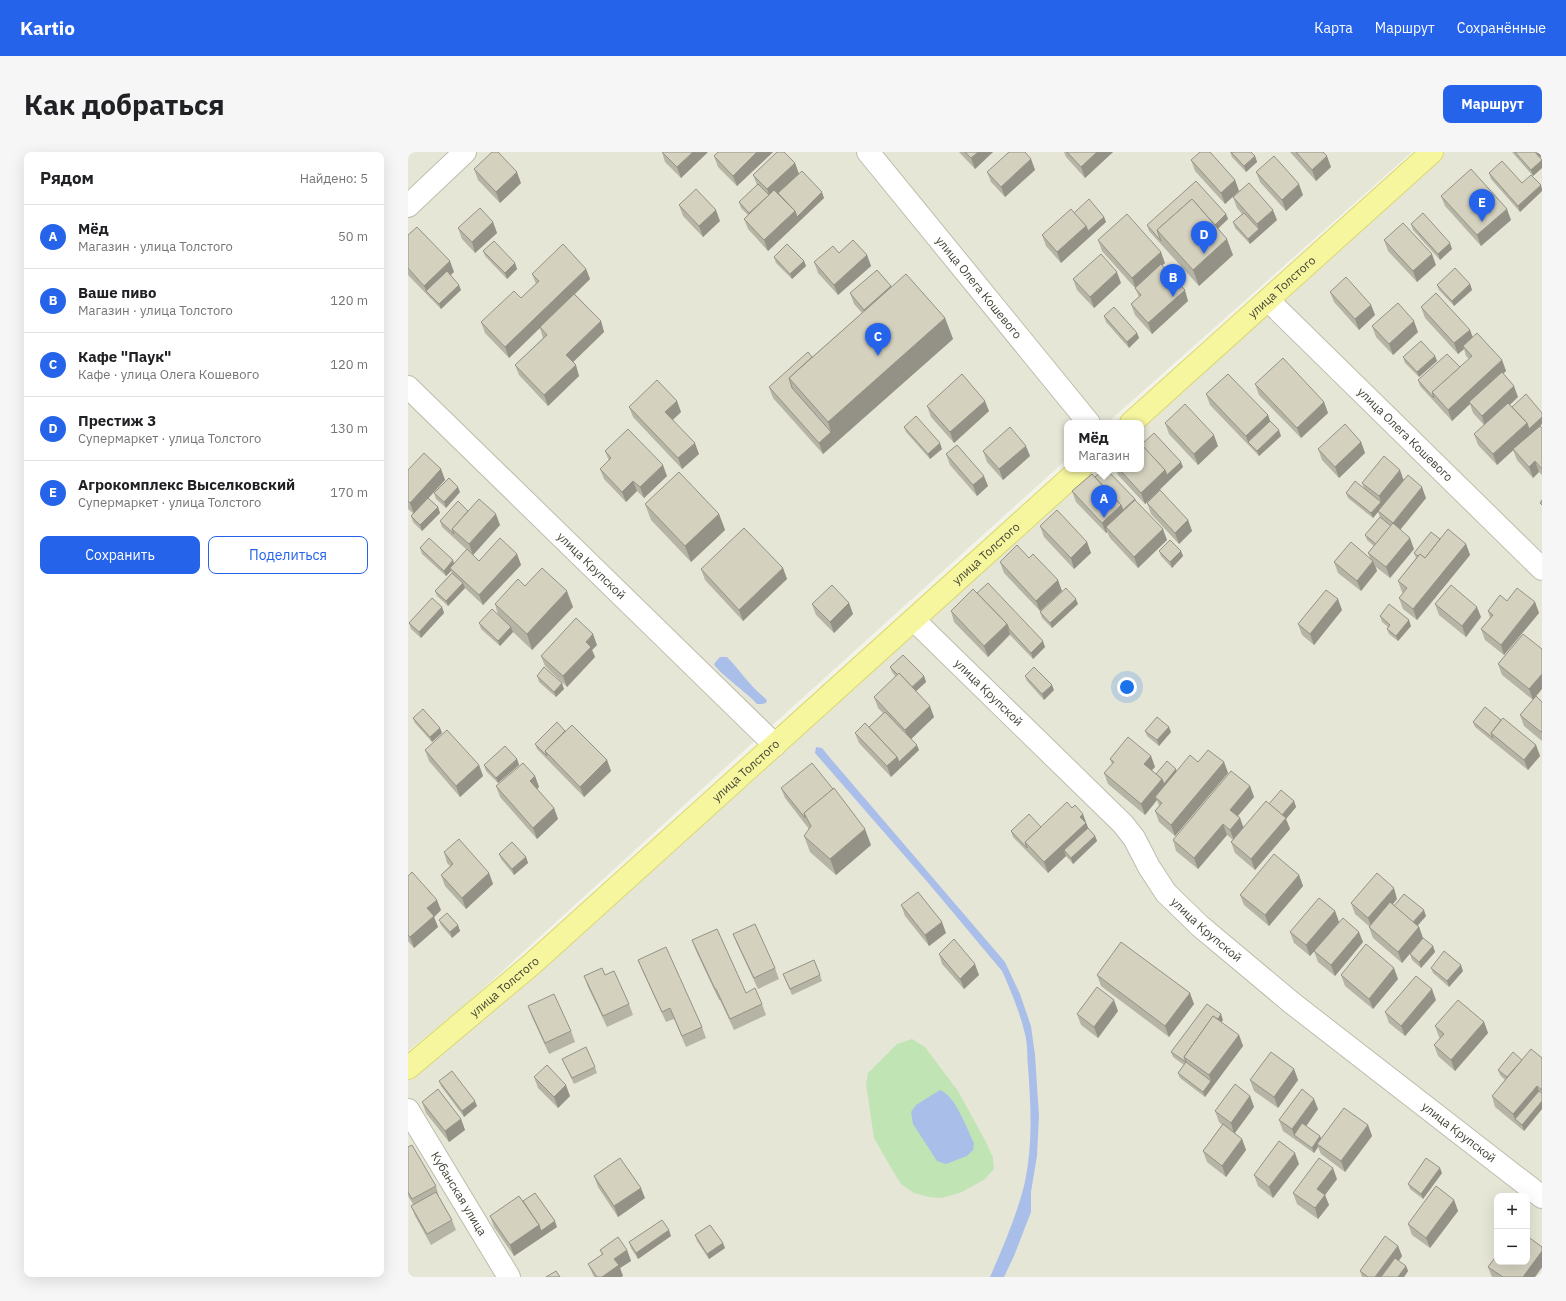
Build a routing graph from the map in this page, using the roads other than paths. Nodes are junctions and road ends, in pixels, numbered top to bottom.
1 (465, 152) edge
2 (868, 152) edge
3 (1432, 152) edge
4 (408, 206) edge
5 (1268, 300) junction
6 (408, 387) edge
7 (1087, 420) edge
8 (1134, 420) edge
9 (1077, 472) edge
10 (1542, 569) edge
11 (914, 620) junction
12 (775, 745) junction
13 (408, 1068) edge
14 (408, 1110) edge
15 (1542, 1197) edge
16 (509, 1277) edge

1 - 4 street
2 - 7 street, улица Олега Кошевого
3 - 5 main road, улица Толстого
5 - 8 main road, улица Толстого
5 - 10 street, улица Олега Кошевого
6 - 12 street, улица Крупской
9 - 11 main road, улица Толстого
11 - 12 main road, улица Толстого
11 - 15 street, улица Крупской
12 - 13 main road, улица Толстого
14 - 16 street, Кубанская улица

